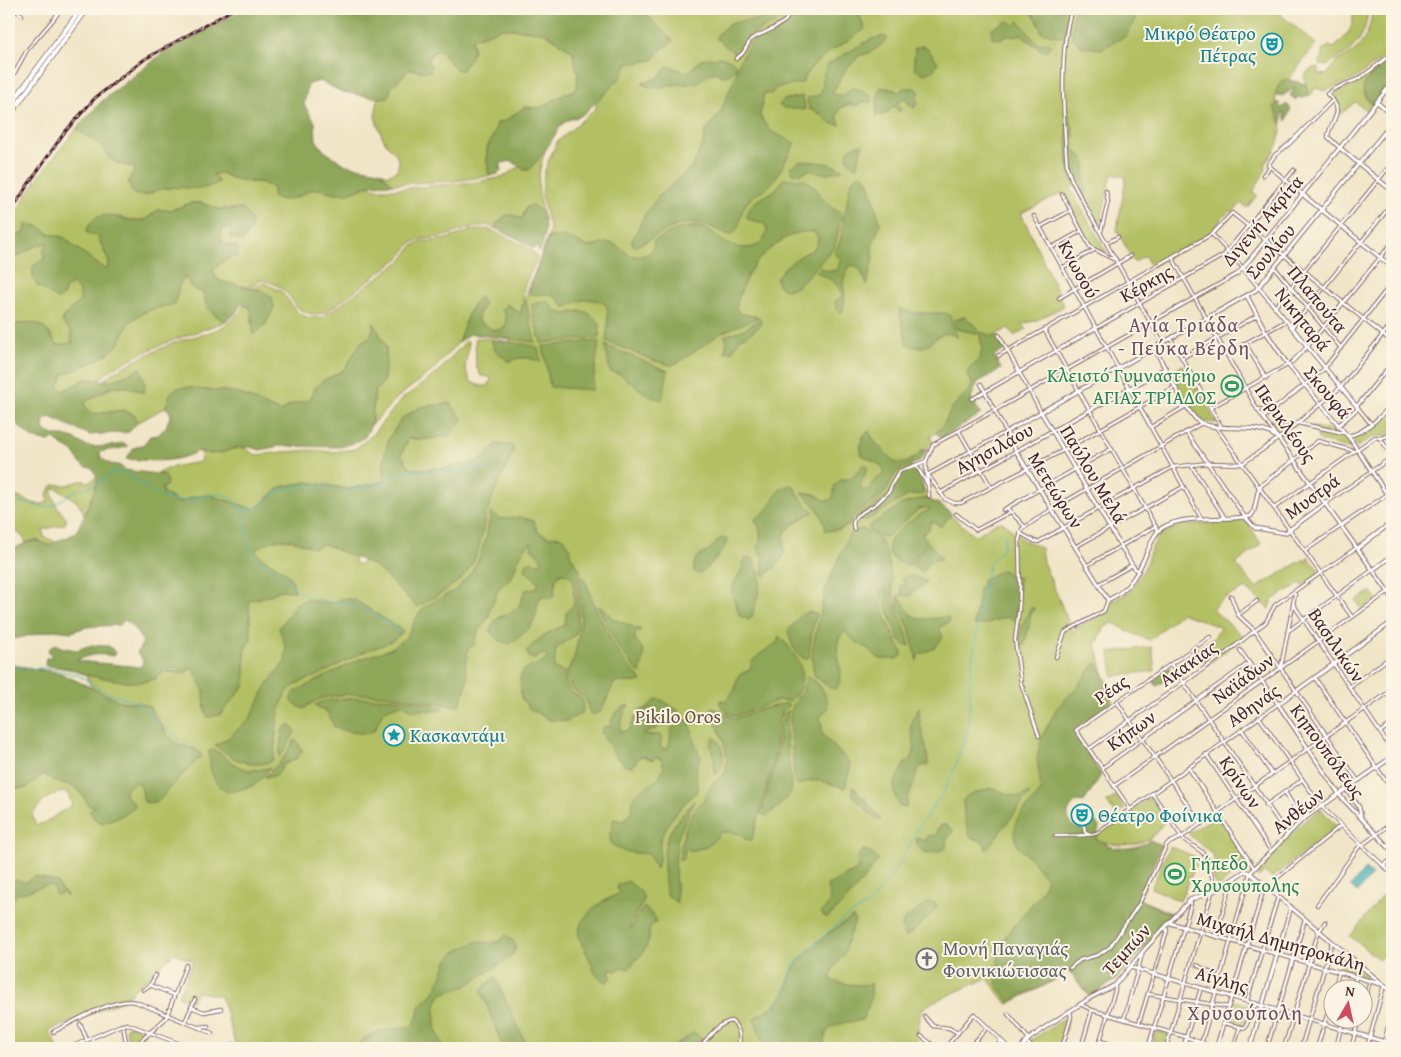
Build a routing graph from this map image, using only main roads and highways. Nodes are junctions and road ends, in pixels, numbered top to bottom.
1 (83, 9) edge
2 (9, 107) edge
3 (9, 116) edge

1 - 2 highway
1 - 3 highway

